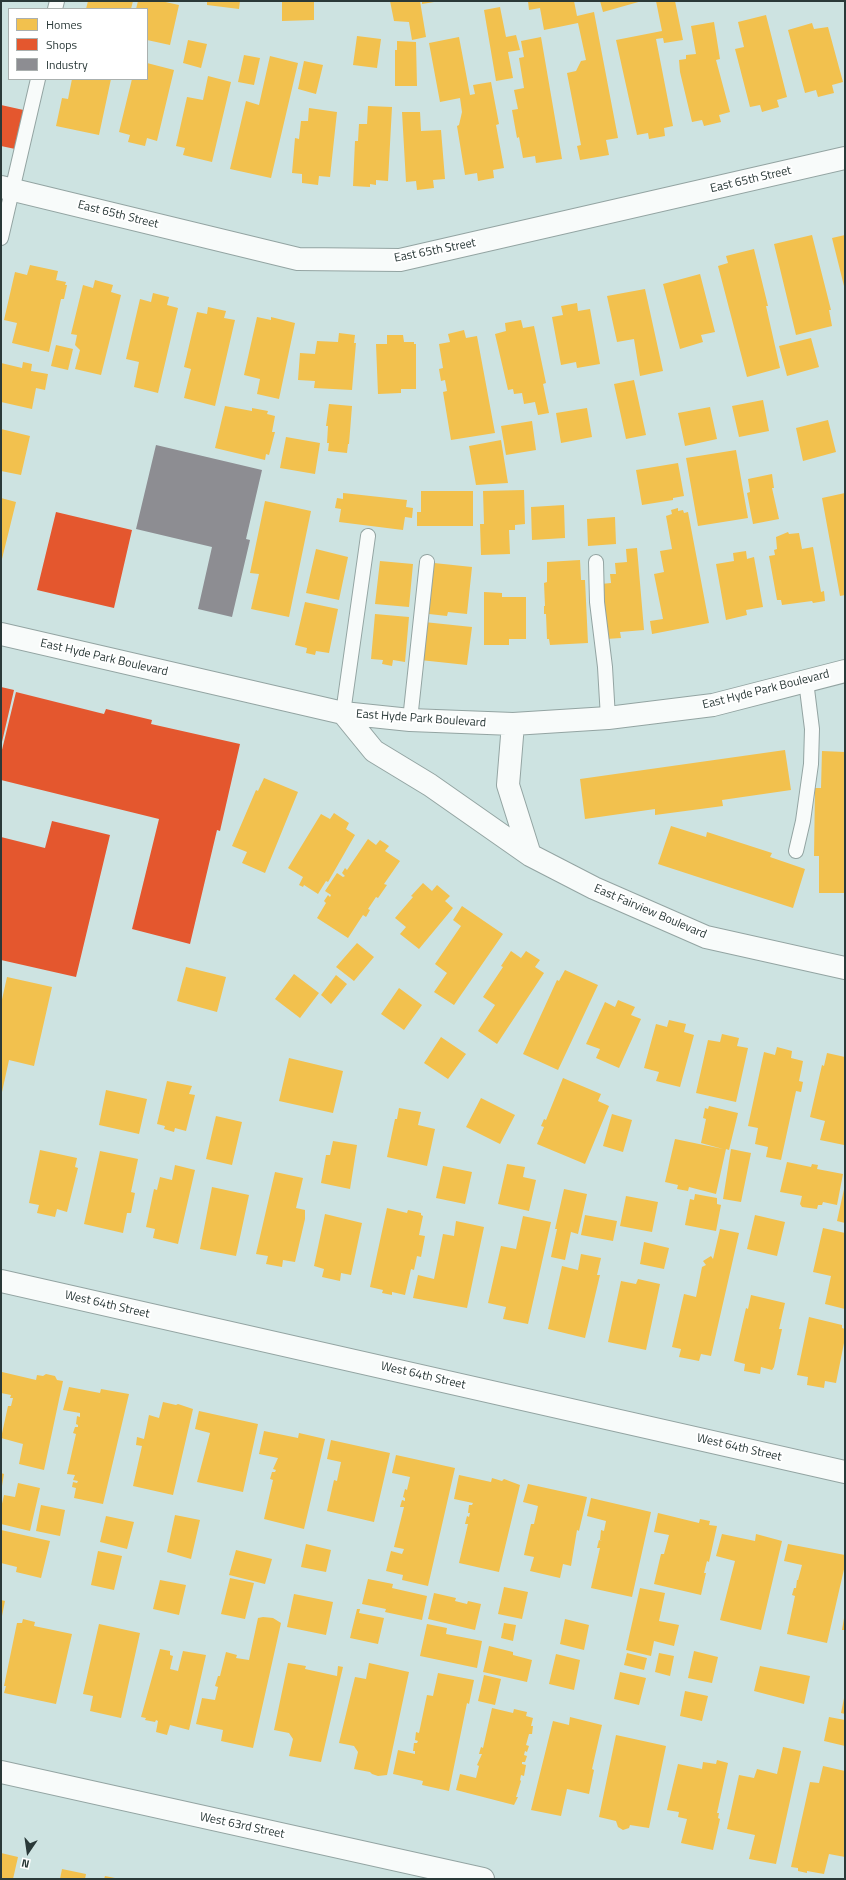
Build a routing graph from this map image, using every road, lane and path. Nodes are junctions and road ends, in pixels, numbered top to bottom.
1 (38, 80) edge
2 (845, 158) edge
3 (6, 188) edge
4 (1, 238) edge
5 (368, 536) dead end
6 (427, 562) dead end
7 (596, 562) dead end
8 (1, 634) edge
9 (845, 671) edge
10 (806, 681) junction
11 (343, 713) junction
12 (608, 718) junction
13 (410, 720) junction
14 (513, 724) junction
15 (796, 851) dead end
16 (530, 855) junction
17 (845, 968) edge
18 (1, 1281) edge
19 (845, 1472) edge
20 (1, 1772) edge
21 (483, 1879) edge

1 - 3 lane
2 - 3 street, East 65th Street
3 - 4 lane
5 - 11 lane
6 - 13 lane
7 - 12 lane
8 - 11 street, East Hyde Park Boulevard
9 - 10 street, East Hyde Park Boulevard
10 - 12 street, East Hyde Park Boulevard
10 - 15 lane
11 - 13 street, East Hyde Park Boulevard
11 - 16 street, East Fairview Boulevard
12 - 14 street, East Hyde Park Boulevard
13 - 14 street, East Hyde Park Boulevard
14 - 16 street
16 - 17 street, East Fairview Boulevard
18 - 19 street, West 64th Street
20 - 21 street, West 63rd Street

